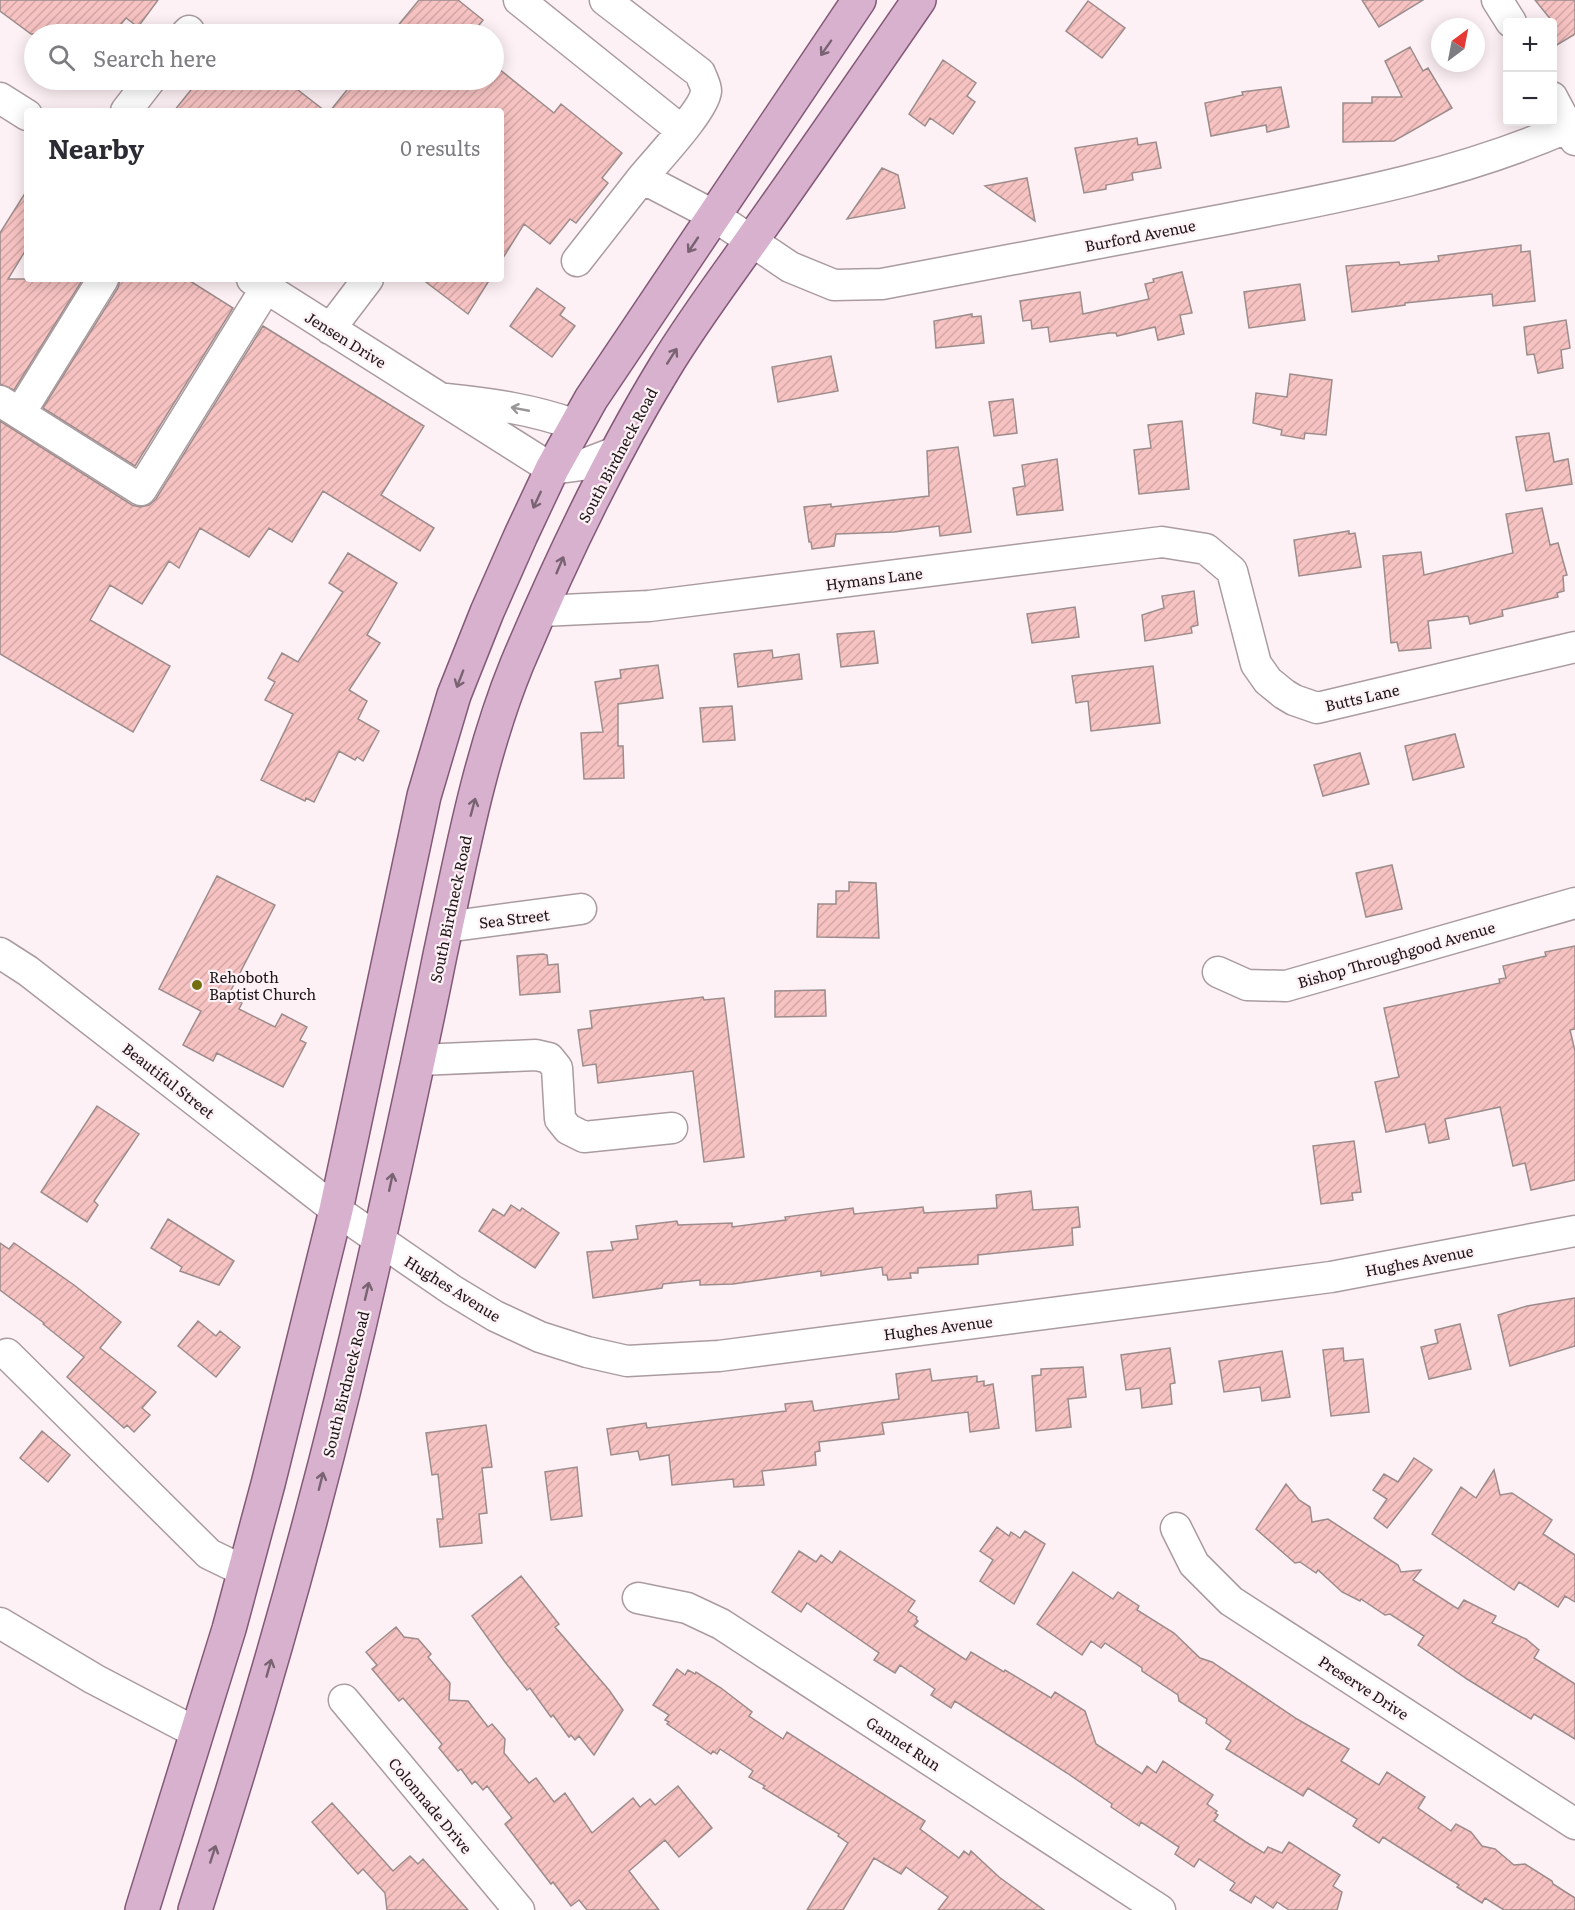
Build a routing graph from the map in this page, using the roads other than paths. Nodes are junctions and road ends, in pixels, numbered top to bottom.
1 (519, 0) edge
2 (606, 0) edge
3 (859, 0) edge
4 (919, 0) edge
5 (1497, 0) edge
6 (1508, 18) edge
7 (142, 90) edge
8 (0, 98) edge
9 (1557, 105) edge
10 (128, 108) edge
11 (24, 113) edge
12 (681, 130) junction
13 (1573, 130) edge
14 (642, 178) junction
15 (713, 215) junction
16 (751, 242) junction
17 (577, 261) dead end
18 (101, 282) edge
19 (366, 282) edge
20 (259, 284) edge
21 (330, 329) junction
22 (440, 398) junction
23 (10, 407) edge
24 (576, 425) junction
25 (616, 452) junction
26 (552, 469) junction
27 (1206, 549) joint
28 (541, 611) junction
29 (1575, 647) edge
30 (1575, 903) edge
31 (581, 909) dead end
32 (446, 927) junction
33 (0, 954) edge
34 (1218, 972) dead end
35 (419, 1060) junction
36 (672, 1128) dead end
37 (336, 1210) junction
38 (1575, 1231) edge
39 (379, 1240) junction
40 (7, 1354) dead end
41 (1176, 1528) dead end
42 (244, 1571) junction
43 (638, 1598) dead end
44 (0, 1623) edge
45 (344, 1700) dead end
46 (197, 1733) junction
47 (1575, 1824) edge
48 (142, 1910) edge
49 (195, 1910) edge
50 (519, 1910) edge
51 (1160, 1910) edge

1 - 12 street
2 - 12 street
3 -> 15 main road
4 - 16 main road, South Birdneck Road
5 - 6 street
7 - 10 street
8 - 11 street
9 - 13 street
12 - 14 street
13 - 16 street, Burford Avenue
14 - 15 street, Burford Avenue
14 - 17 street
15 - 16 street, Burford Avenue
15 -> 24 main road
25 -> 16 main road, South Birdneck Road
18 - 23 street
19 - 21 street
20 - 21 street, Jensen Drive
20 - 23 street
21 - 22 street, Jensen Drive
24 -> 22 street, Jensen Drive
22 - 26 street, Jensen Drive
24 - 26 main road
25 - 26 street
28 -> 25 main road, South Birdneck Road
26 -> 37 main road
27 - 28 street, Hymans Lane
27 - 29 street, Butts Lane
32 -> 28 main road, South Birdneck Road
30 - 34 street, Bishop Throughgood Avenue
31 - 32 street, Sea Street
32 - 35 main road, South Birdneck Road
33 - 37 street, Beautiful Street
35 - 36 street
39 -> 35 main road, South Birdneck Road
37 - 39 street, Hughes Avenue
37 - 42 main road
38 - 39 street, Hughes Avenue
49 -> 39 main road, South Birdneck Road
40 - 42 street
41 - 47 street, Preserve Drive
42 - 46 main road
43 - 51 street, Gannet Run
44 - 46 street
45 - 50 street, Colonnade Drive
46 - 48 main road

